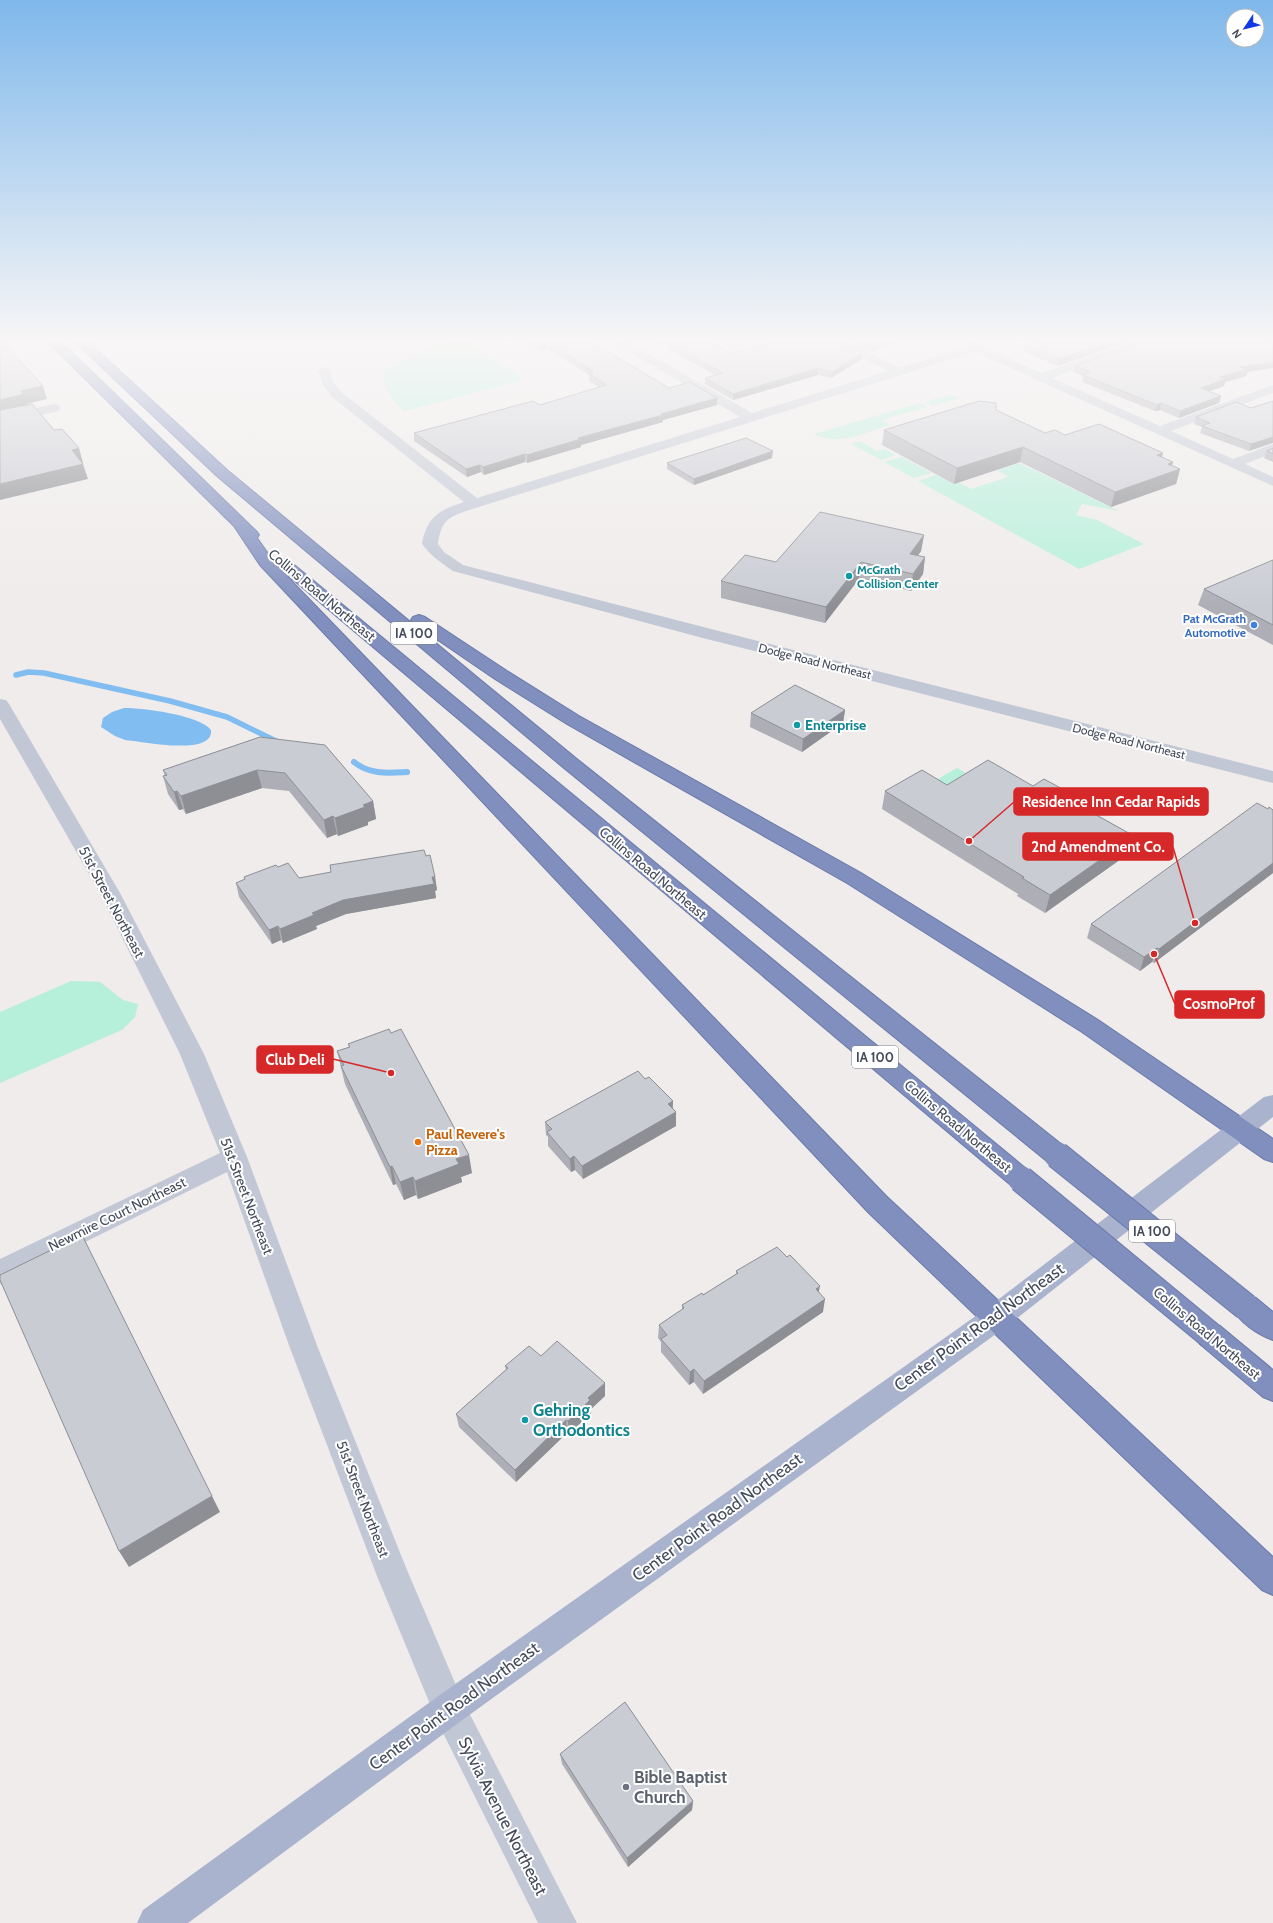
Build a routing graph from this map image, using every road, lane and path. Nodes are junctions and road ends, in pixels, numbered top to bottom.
1 (142, 428) edge
2 (172, 428) edge
3 (379, 428) edge
4 (716, 428) edge
5 (1152, 428) edge
6 (1168, 428) edge
7 (1159, 431) junction
8 (1273, 448) edge
9 (1233, 464) junction
10 (222, 472) junction
11 (1273, 482) edge
12 (475, 503) junction
13 (241, 525) junction
14 (0, 704) edge
15 (1273, 777) edge
16 (1273, 1104) edge
17 (1242, 1129) junction
18 (1273, 1152) edge
19 (234, 1157) junction
20 (0, 1272) edge
21 (997, 1317) junction
22 (1273, 1328) edge
23 (1273, 1388) edge
24 (1273, 1579) edge
25 (448, 1709) junction
26 (156, 1923) edge
27 (558, 1923) edge

1 - 13 highway, Collins Road Northeast / IA 100
2 - 10 highway, IA 100
3 - 12 street
4 - 12 street
5 - 7 street
6 - 7 street
7 - 9 street
8 - 9 street
9 - 11 street
10 - 17 highway
10 - 22 highway, IA 100, bridge
12 - 15 street, Dodge Road Northeast
13 - 21 highway
13 - 23 highway, Collins Road Northeast / IA 100, bridge
14 - 19 street, 51st Street Northeast
16 - 17 main road, Center Point Road Northeast
17 - 18 highway
17 - 21 main road, Center Point Road Northeast
19 - 20 street, Newmire Court Northeast
19 - 25 street, 51st Street Northeast
21 - 24 highway
21 - 25 main road, Center Point Road Northeast
25 - 26 main road, Center Point Road Northeast
25 - 27 street, Sylvia Avenue Northeast

